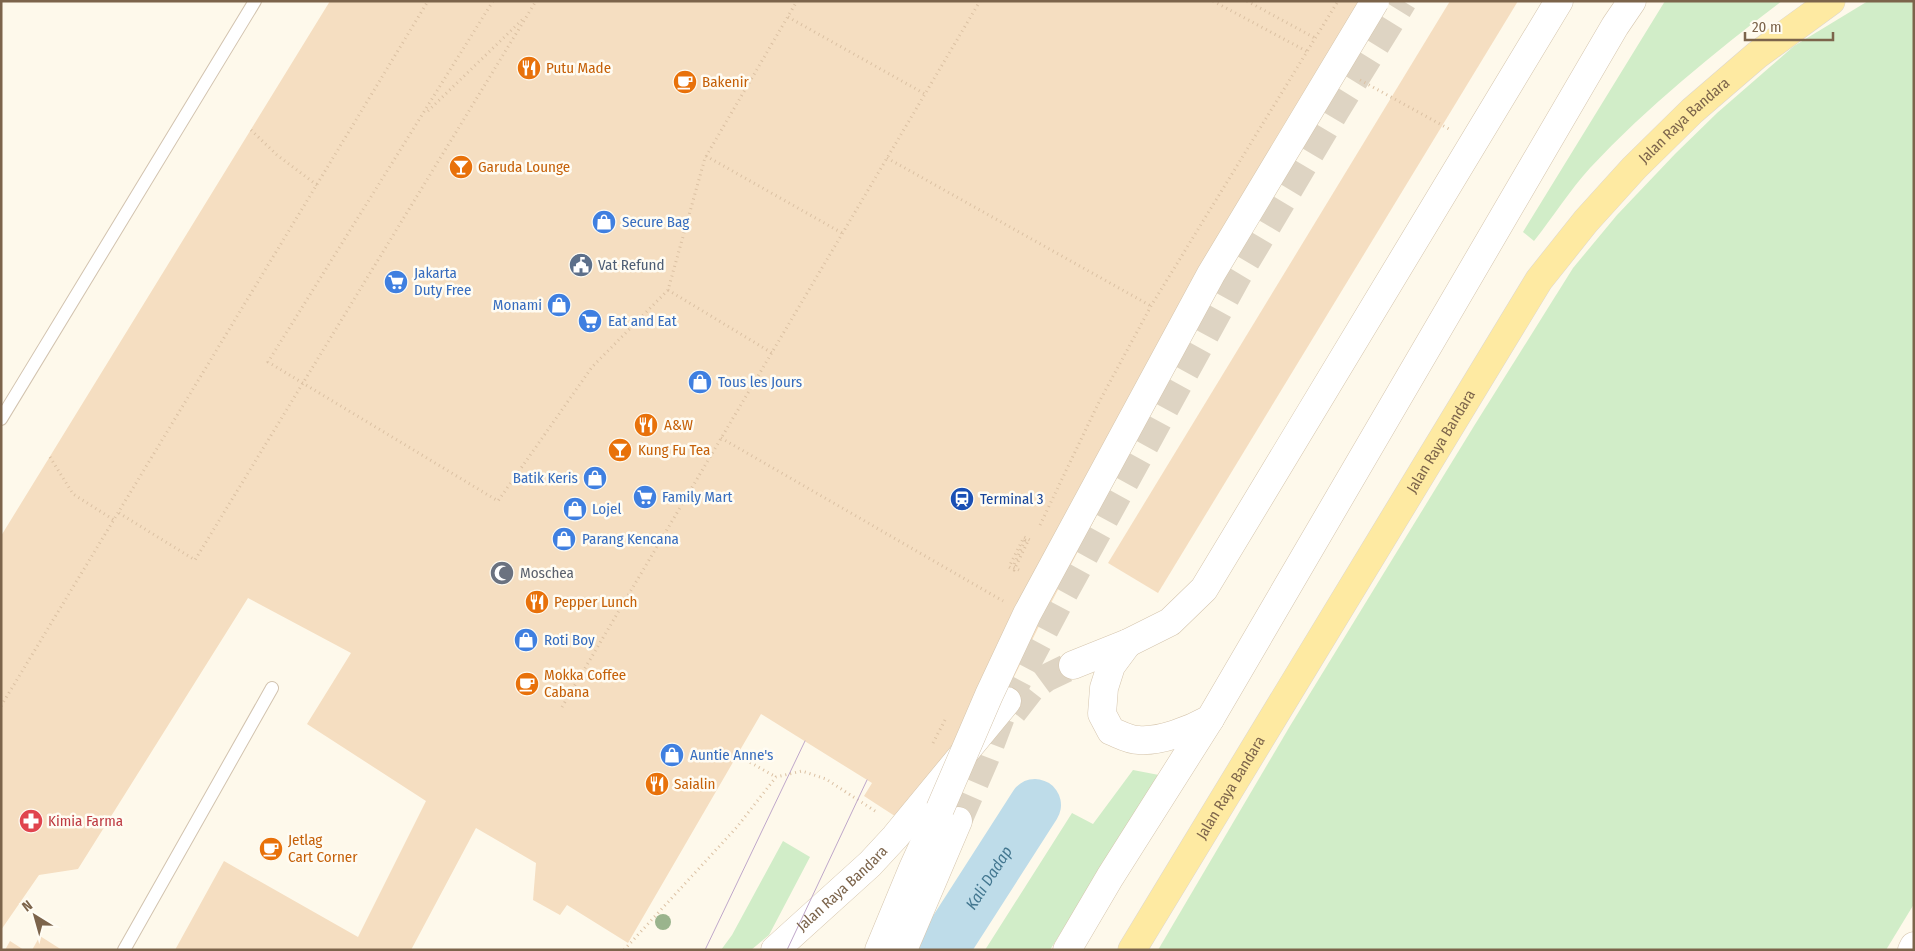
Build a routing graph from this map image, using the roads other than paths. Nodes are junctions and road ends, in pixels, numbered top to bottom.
1 (255, 1) edge
2 (1375, 1) edge
3 (1559, 1) edge
4 (1632, 1) edge
5 (1831, 1) edge
6 (1, 419) edge
7 (1128, 643) junction
8 (1073, 665) tunnel mouth
9 (272, 688) dead end
10 (1007, 701) tunnel mouth
11 (1210, 719) junction
12 (958, 821) tunnel mouth
13 (1914, 946) edge
14 (124, 950) edge
15 (775, 950) edge
16 (879, 950) edge
17 (903, 950) edge
18 (1067, 950) edge
19 (1132, 950) edge
20 (1912, 950) edge

1 - 6 lane
2 - 16 street, bridge
3 - 7 street
4 - 11 street
5 - 19 main road, Jalan Raya Bandara
7 - 8 street
7 - 11 street
9 - 14 lane
10 - 15 street, Jalan Raya Bandara
11 - 18 street
12 - 17 street
13 - 20 street

